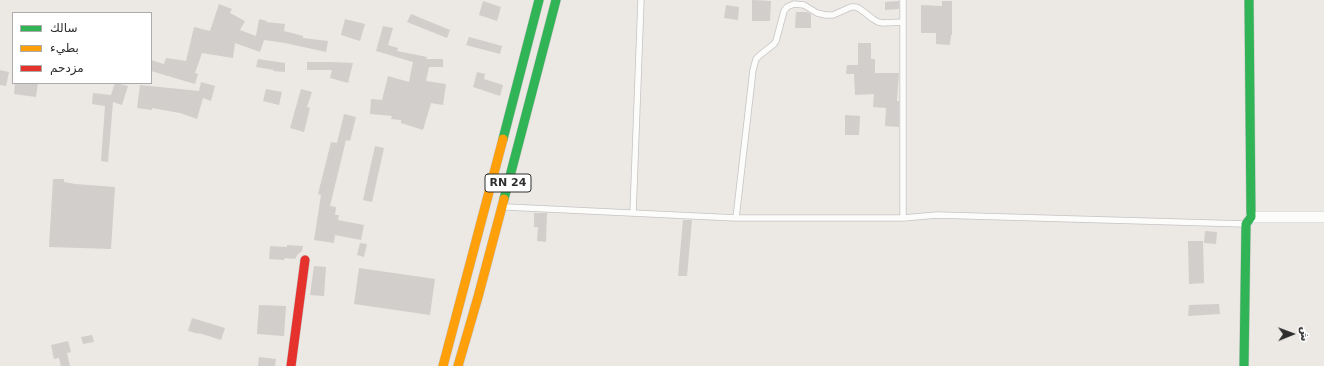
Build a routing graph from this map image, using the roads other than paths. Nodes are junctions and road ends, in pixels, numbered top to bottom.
1 (539, 0) edge
2 (556, 0) edge
3 (641, 0) edge
4 (903, 0) edge
5 (1249, 0) edge
6 (903, 22) junction
7 (501, 207) junction
8 (632, 214) junction
9 (1324, 217) edge
10 (736, 218) junction
11 (902, 218) junction
12 (1248, 220) junction
13 (305, 260) dead end
14 (291, 366) edge
15 (443, 366) edge
16 (458, 366) edge
17 (1244, 366) edge

1 - 15 main road, RN 24
2 - 7 main road, RN 24
3 - 8 lane
4 - 6 lane
5 - 12 main road
6 - 10 lane
6 - 11 lane
7 - 8 lane
7 - 16 main road, RN 24
8 - 10 lane
9 - 12 street
10 - 11 lane
11 - 12 lane
12 - 17 main road
13 - 14 main road

